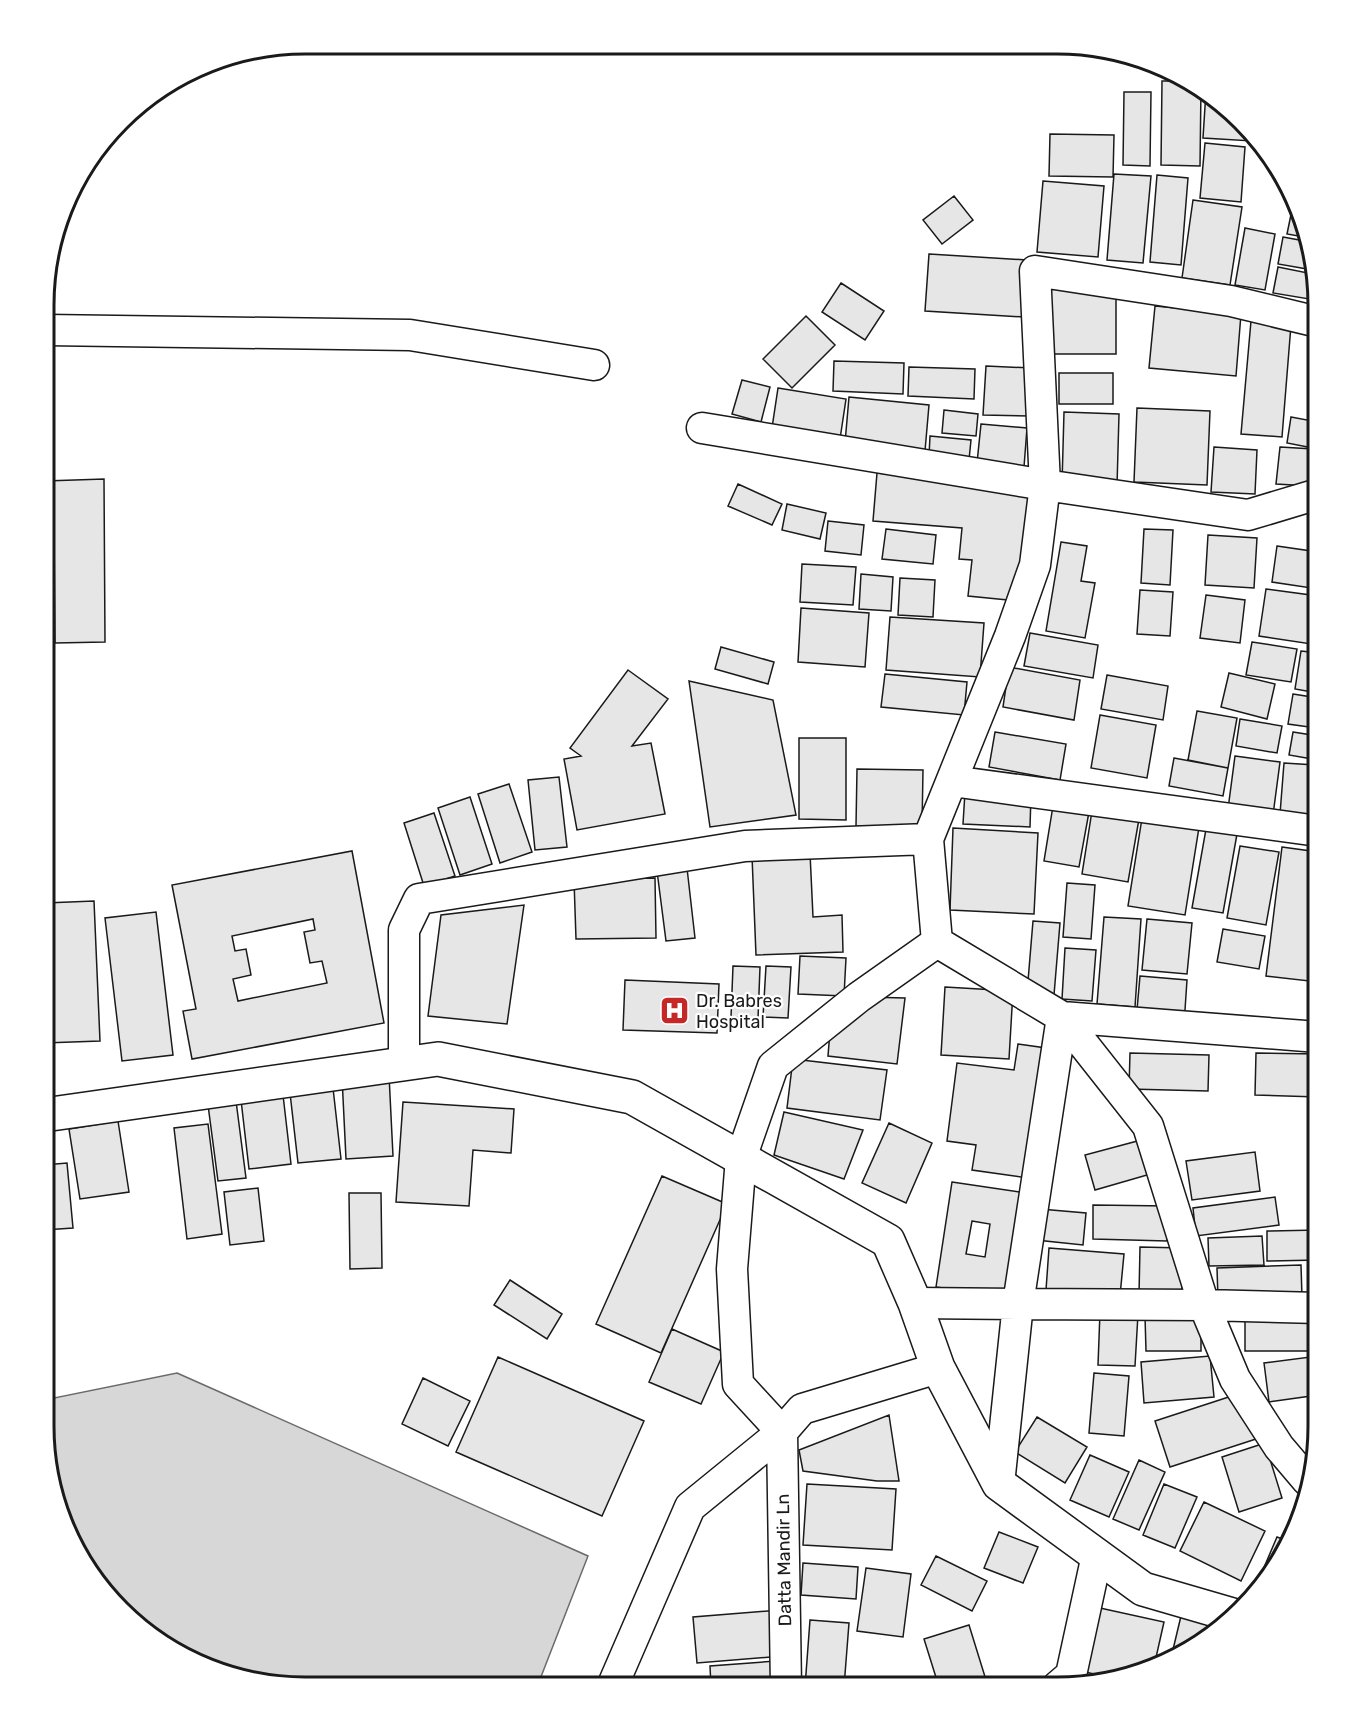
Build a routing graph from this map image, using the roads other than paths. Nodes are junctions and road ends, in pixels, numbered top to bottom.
1 (1308, 320) edge
2 (54, 330) edge
3 (594, 365) dead end
4 (702, 428) dead end
5 (1045, 485) junction
6 (1308, 497) edge
7 (952, 781) junction
8 (1308, 830) edge
9 (928, 839) junction
10 (937, 942) junction
11 (1062, 1017) junction
12 (1308, 1036) edge
13 (404, 1065) junction
14 (54, 1114) edge
15 (741, 1158) junction
16 (915, 1303) junction
17 (1018, 1304) junction
18 (1204, 1305) junction
19 (1308, 1308) edge
20 (938, 1368) junction
21 (782, 1432) junction
22 (1303, 1475) edge
23 (999, 1484) junction
24 (1097, 1555) junction
25 (1225, 1613) edge
26 (1070, 1676) edge
27 (616, 1677) edge
28 (786, 1677) edge

1 - 5 street
2 - 3 street
4 - 5 street
5 - 6 street
5 - 7 street
7 - 8 street
7 - 9 street
9 - 10 street
9 - 13 street
10 - 11 street
10 - 15 street
11 - 12 street
11 - 17 street
11 - 18 street
13 - 14 street
13 - 15 street
15 - 16 street
15 - 21 street
16 - 17 street
16 - 20 street
17 - 18 street
17 - 23 street
18 - 19 street
18 - 22 street
20 - 21 street
20 - 23 street
21 - 27 street
21 - 28 street, Datta Mandir Ln
23 - 24 street
24 - 25 street
24 - 26 street

